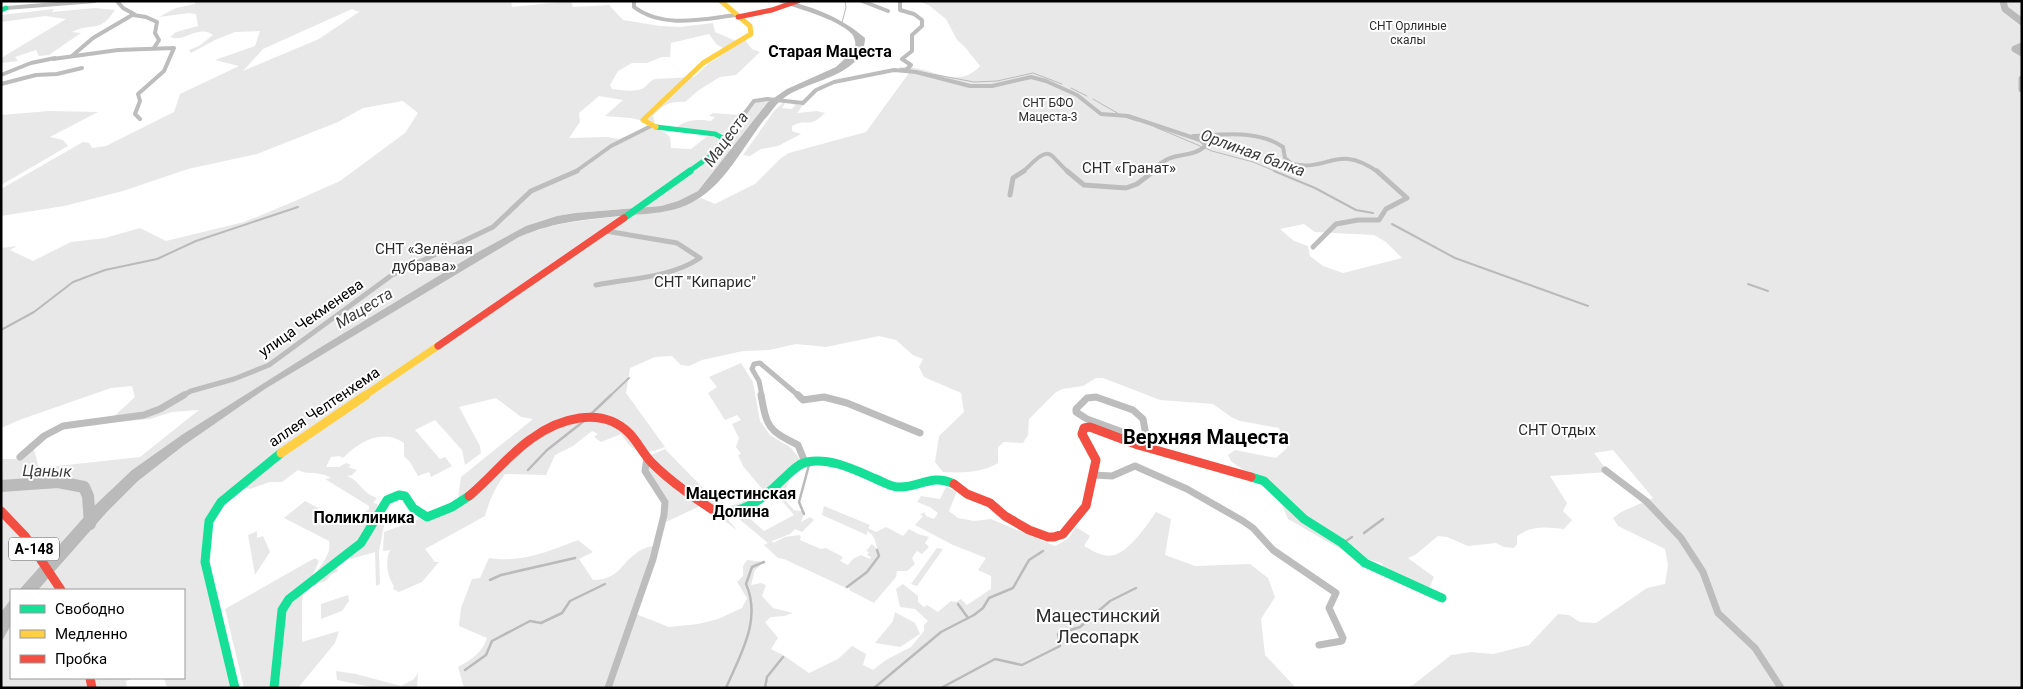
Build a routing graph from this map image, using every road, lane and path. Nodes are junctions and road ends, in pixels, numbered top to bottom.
1 (95, 1) edge
2 (117, 1) edge
3 (634, 1) edge
4 (721, 1) edge
5 (862, 1) edge
6 (900, 1) edge
7 (797, 2) edge
8 (34, 3) edge
9 (3, 8) edge
10 (888, 11) dead end
11 (133, 15) junction
12 (737, 16) junction
13 (78, 48) junction
14 (154, 48) junction
15 (72, 56) junction
16 (53, 59) junction
17 (82, 68) dead end
18 (906, 70) junction
19 (1, 75) edge
20 (1, 84) edge
21 (140, 119) dead end
22 (651, 126) junction
23 (1186, 136) junction
24 (725, 138) junction
25 (1010, 195) dead end
26 (606, 231) junction
27 (1313, 246) dead end
28 (596, 285) dead end
29 (920, 433) dead end
30 (1148, 444) junction
31 (20, 457) dead end
32 (647, 458) junction
33 (805, 462) junction
34 (1605, 470) dead end
35 (1093, 475) junction
36 (1, 511) edge
37 (60, 589) edge
38 (1442, 598) dead end
39 (1319, 645) dead end
40 (235, 688) edge
41 (274, 688) edge
42 (608, 688) edge
43 (1781, 688) edge

1 - 8 street
2 - 11 street
3 - 12 street
4 - 12 main road
5 - 10 street
6 - 18 street
7 - 12 main road
8 - 9 street
11 - 13 street
11 - 14 street
12 - 22 main road
13 - 15 street
13 - 16 street
14 - 15 street
14 - 21 street
15 - 16 street
16 - 19 street
17 - 20 street
18 - 23 street
18 - 24 street, аллея Челтенхема
22 - 24 main road
22 - 31 street, улица Чекменева
23 - 25 street
23 - 27 street
24 - 26 main road, аллея Челтенхема
26 - 28 street
26 - 40 main road, аллея Челтенхема
29 - 33 street
30 - 30 street
30 - 35 main road
30 - 38 main road
32 - 33 main road
32 - 41 main road
32 - 42 street
33 - 35 main road
34 - 43 street
35 - 39 street
36 - 37 main road, А-148

